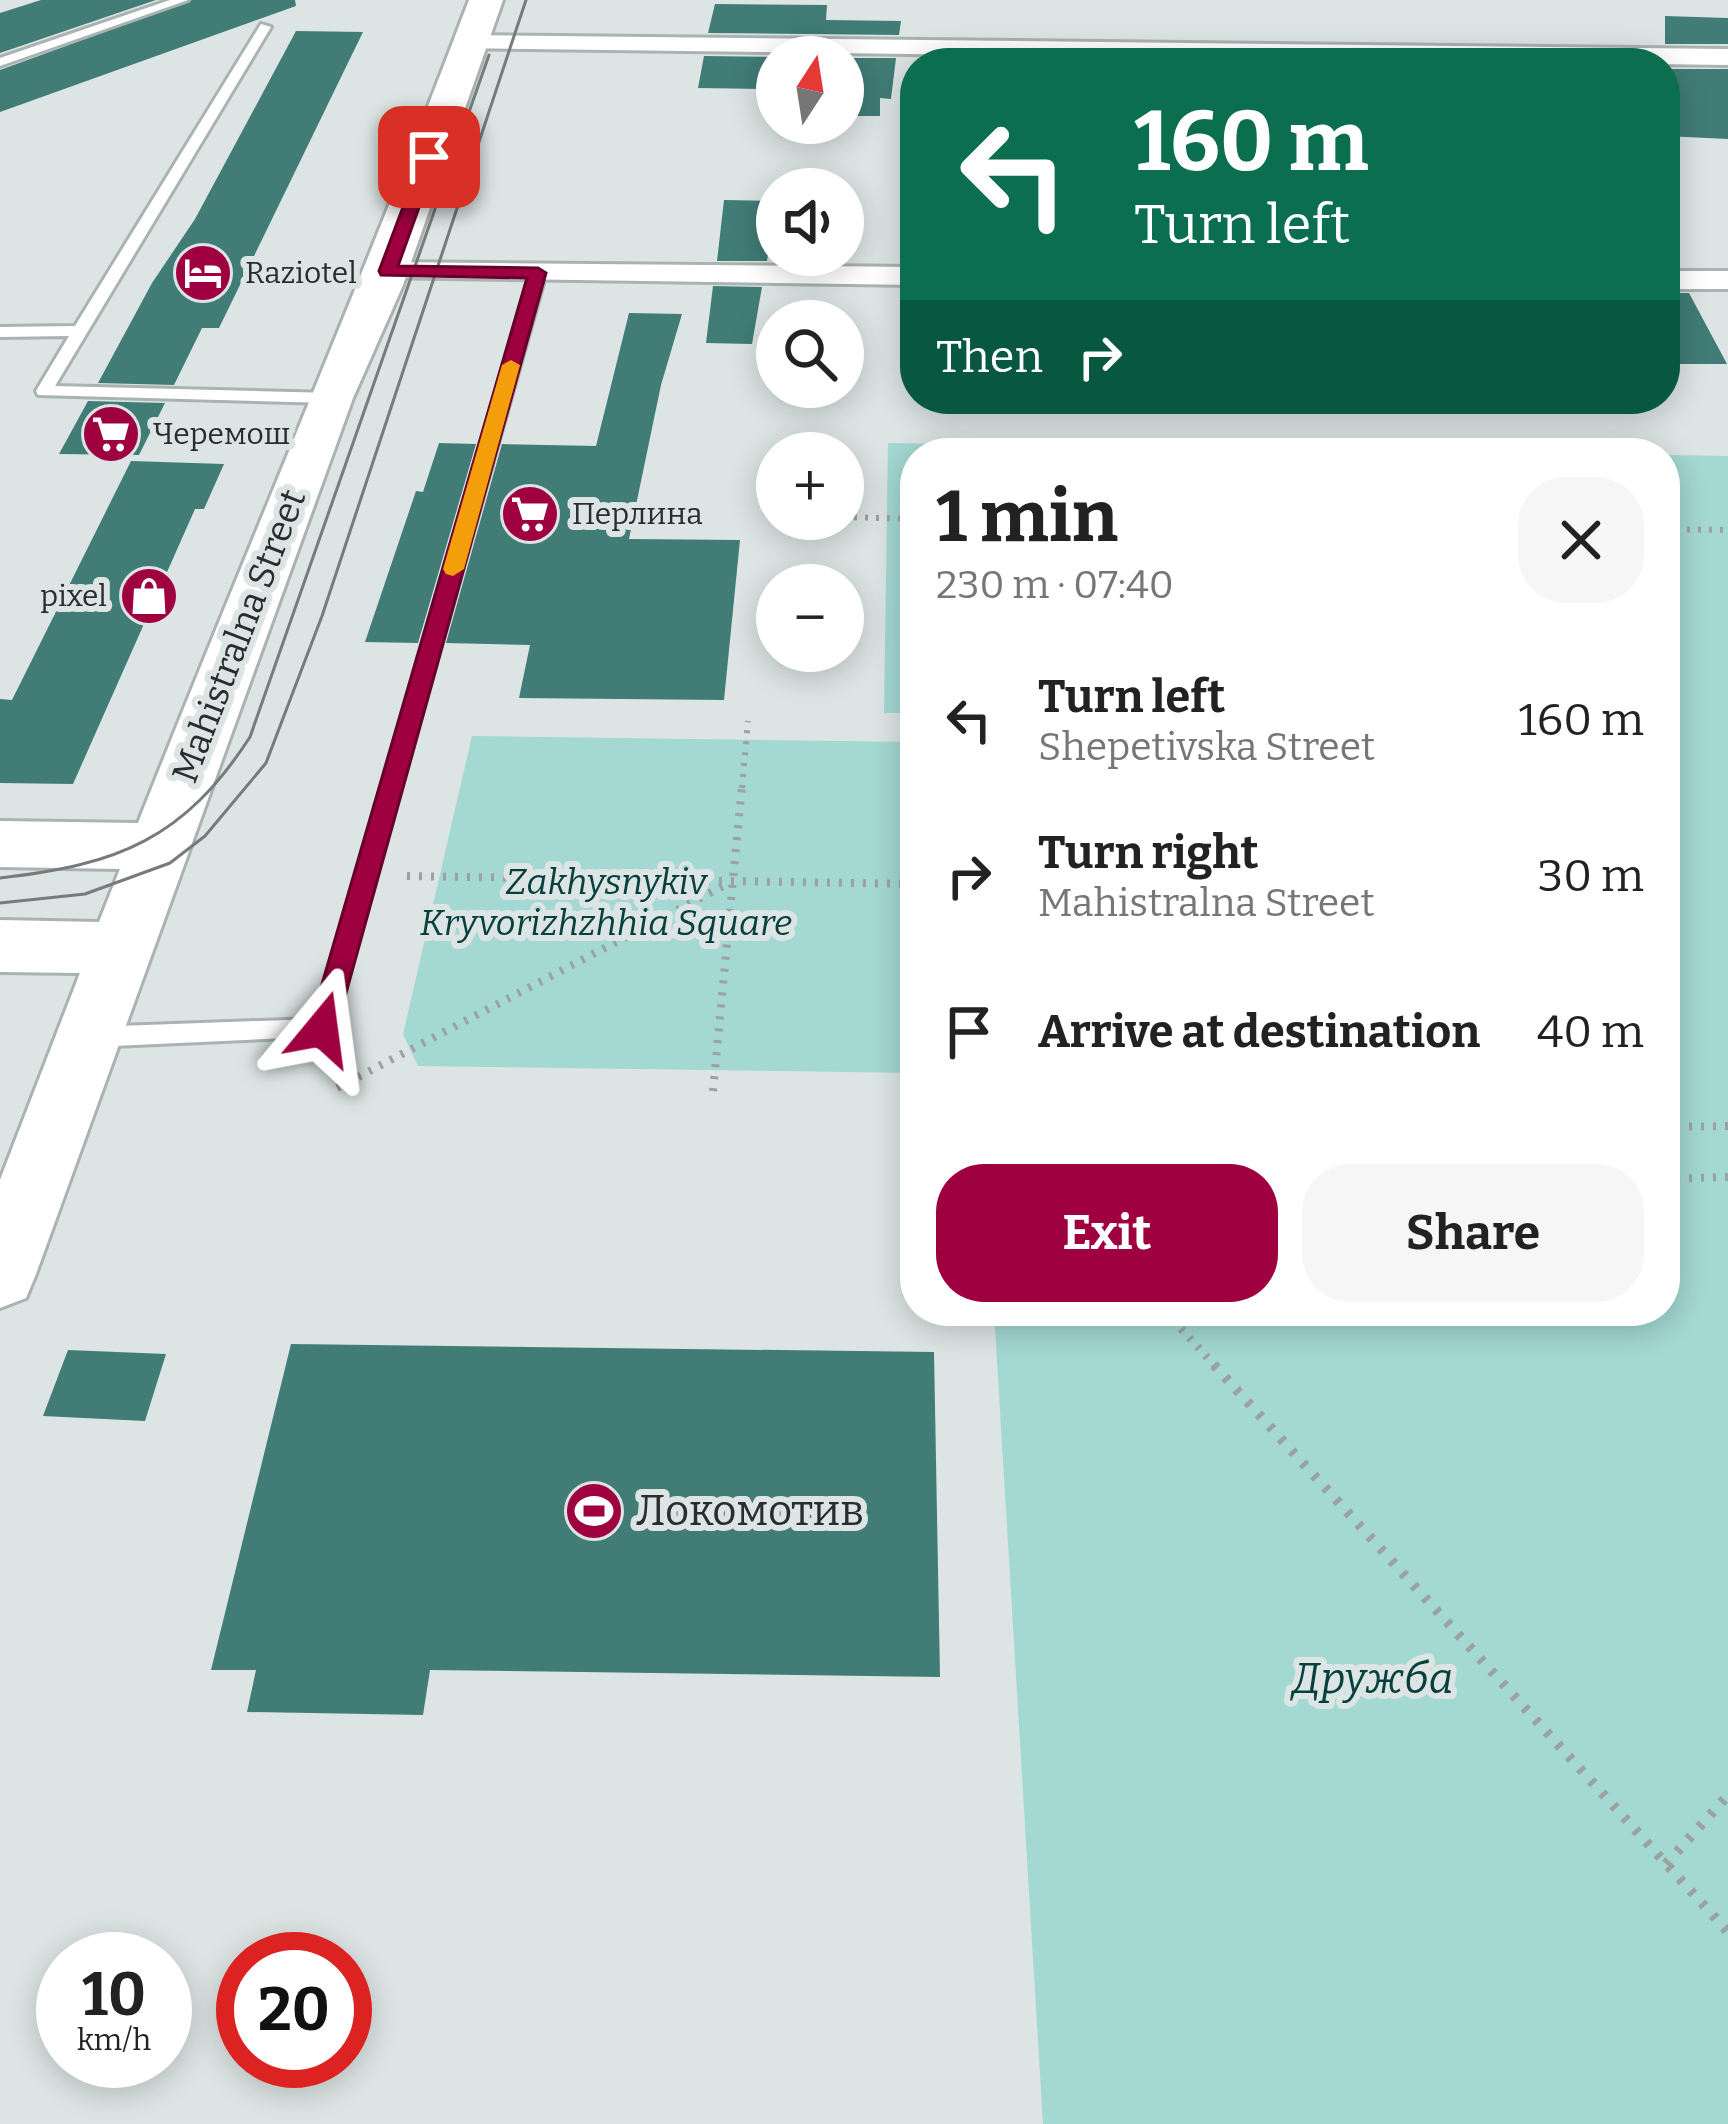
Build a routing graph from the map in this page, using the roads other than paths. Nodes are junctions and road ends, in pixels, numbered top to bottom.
1 (182, 0) edge
2 (478, 21) edge
3 (266, 27) dead end
4 (1442, 48) edge
5 (1680, 55) edge
6 (1728, 56) edge
7 (0, 62) edge
8 (388, 271) junction
9 (538, 273) junction
10 (900, 276) edge
11 (1680, 280) edge
12 (1728, 280) edge
13 (80, 331) junction
14 (0, 332) edge
15 (330, 398) junction
16 (0, 844) edge
17 (158, 847) junction
18 (0, 946) edge
19 (120, 948) junction
20 (87, 1037) junction
21 (0, 1274) edge

1 - 7 lane
2 - 4 street
2 - 8 main road, Mahistralna Street
3 - 13 lane
5 - 6 street
8 - 9 street
8 - 15 main road, Mahistralna Street
9 - 10 street
9 - 20 lane
11 - 12 street
13 - 14 lane
13 - 15 lane
15 - 17 main road, Mahistralna Street
16 - 17 main road
17 - 19 main road, Mahistralna Street
18 - 19 main road
19 - 20 main road, Mahistralna Street
20 - 21 main road, Mahistralna Street

